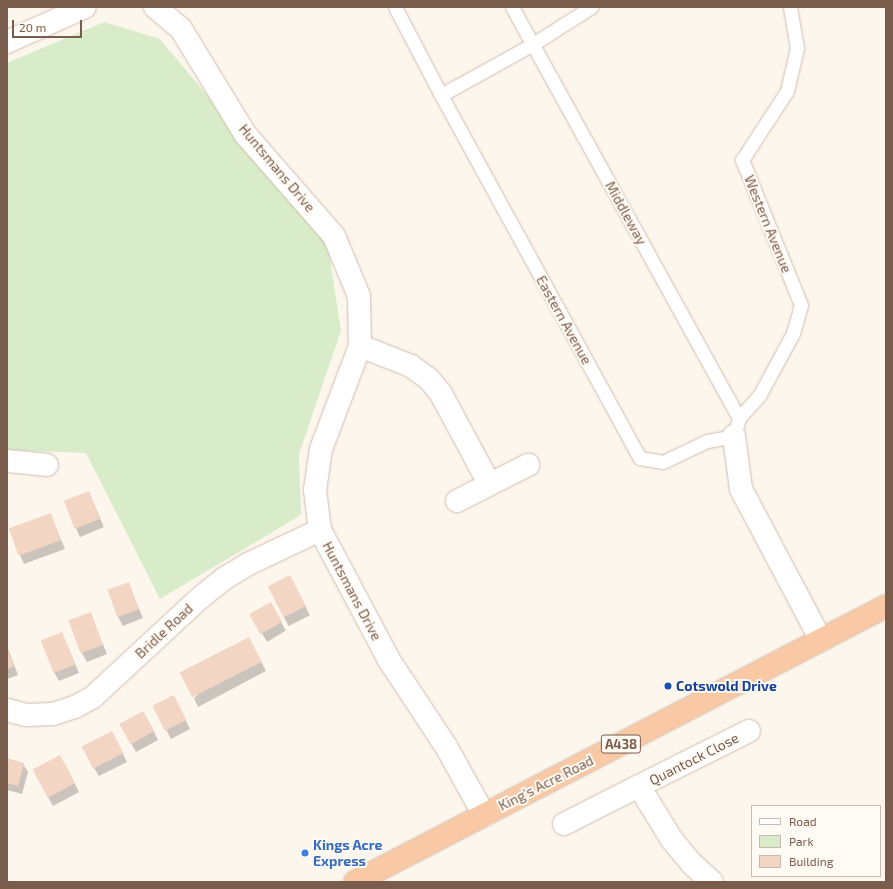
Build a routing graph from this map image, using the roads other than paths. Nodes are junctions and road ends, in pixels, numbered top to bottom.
1 (85, 7) edge
2 (155, 7) edge
3 (395, 7) edge
4 (512, 7) edge
5 (591, 7) edge
6 (790, 7) edge
7 (7, 42) edge
8 (533, 44) junction
9 (441, 94) junction
10 (360, 346) junction
11 (737, 427) junction
12 (7, 461) edge
13 (46, 465) dead end
14 (528, 465) dead end
15 (489, 483) junction
16 (457, 501) dead end
17 (320, 530) junction
18 (886, 606) edge
19 (821, 640) junction
20 (7, 710) edge
21 (749, 731) dead end
22 (639, 786) junction
23 (484, 815) junction
24 (564, 824) dead end
25 (355, 882) edge
26 (712, 882) edge

1 - 7 street
2 - 10 street, Huntsmans Drive
3 - 9 lane
4 - 8 lane, Middleway
5 - 8 lane
6 - 11 lane, Western Avenue
8 - 9 lane
8 - 11 lane, Middleway
9 - 11 lane, Eastern Avenue
10 - 15 street
10 - 17 street, Huntsmans Drive
11 - 19 street
12 - 13 street
14 - 15 street
15 - 16 street
17 - 20 street, Bridle Road
17 - 23 street, Huntsmans Drive
18 - 19 highway, King's Acre Road / A438
19 - 23 highway, King's Acre Road / A438
21 - 22 street, Quantock Close
22 - 24 street, Quantock Close
22 - 26 street, Quantock Close
23 - 25 highway, King's Acre Road / A438

